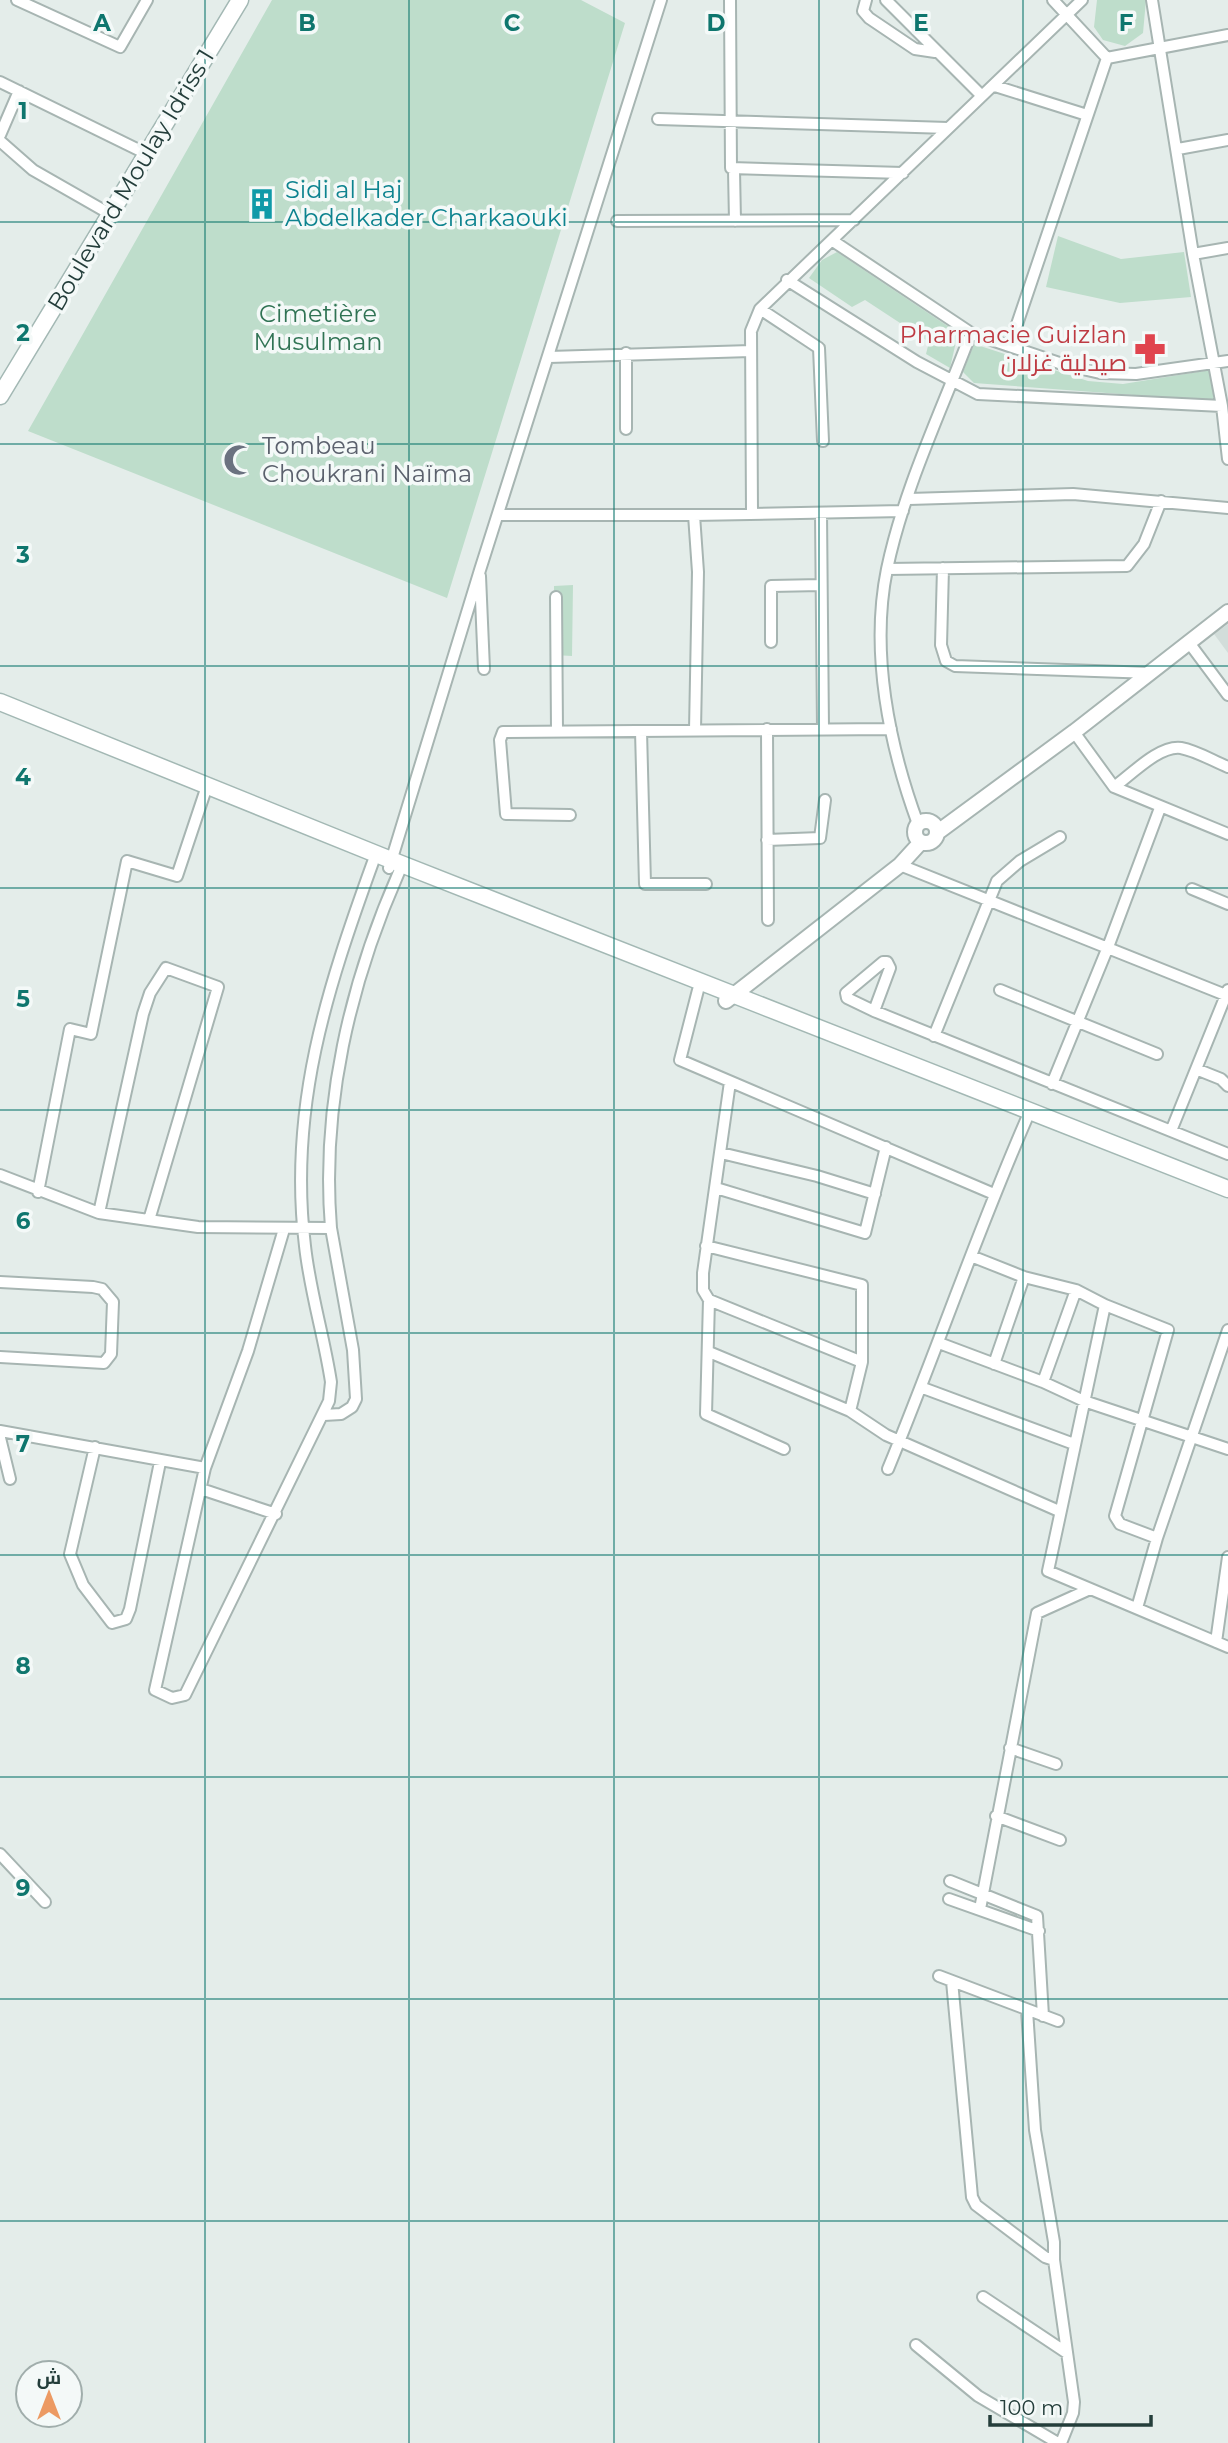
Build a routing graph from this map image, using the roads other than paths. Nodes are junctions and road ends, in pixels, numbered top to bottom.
1 (17, 0) edge
2 (147, 0) edge
3 (662, 0) edge
4 (730, 0) edge
5 (866, 0) edge
6 (886, 0) edge
7 (1053, 0) edge
8 (1082, 0) edge
9 (1152, 0) edge
10 (236, 1) edge
11 (1067, 14) junction
12 (1228, 35) edge
13 (1160, 47) junction
14 (935, 52) junction
15 (1107, 58) junction
16 (0, 82) edge
17 (995, 86) junction
18 (19, 91) junction
19 (981, 95) junction
20 (1087, 115) junction
21 (658, 119) dead end
22 (729, 121) junction
23 (948, 128) junction
24 (0, 135) edge
25 (1228, 140) edge
26 (0, 141) edge
27 (1178, 149) junction
28 (147, 154) junction
29 (734, 170) junction
30 (903, 173) junction
31 (110, 214) junction
32 (854, 220) junction
33 (617, 221) dead end
34 (735, 221) junction
35 (833, 241) junction
36 (1228, 248) edge
37 (1193, 254) junction
38 (787, 280) junction
39 (760, 309) junction
40 (971, 333) junction
41 (1010, 345) junction
42 (751, 351) junction
43 (626, 353) junction
44 (549, 357) junction
45 (1228, 360) edge
46 (1214, 363) junction
47 (7, 371) edge
48 (954, 380) junction
49 (0, 396) edge
50 (1222, 406) junction
51 (626, 429) dead end
52 (822, 441) dead end
53 (1228, 459) edge
54 (909, 499) junction
55 (1161, 501) junction
56 (1228, 508) edge
57 (903, 511) junction
58 (752, 512) junction
59 (821, 513) junction
60 (498, 515) junction
61 (694, 516) junction
62 (943, 568) junction
63 (887, 569) junction
64 (480, 570) junction
65 (821, 585) junction
66 (556, 597) dead end
67 (1228, 612) edge
68 (771, 642) dead end
69 (1190, 644) junction
70 (484, 669) dead end
71 (1152, 673) junction
72 (1228, 695) edge
73 (0, 702) edge
74 (0, 713) edge
75 (767, 729) junction
76 (823, 729) junction
77 (891, 729) junction
78 (695, 730) junction
79 (557, 731) junction
80 (641, 731) junction
81 (1074, 733) junction
82 (1228, 767) edge
83 (1114, 787) junction
84 (206, 791) junction
85 (825, 800) dead end
86 (1160, 808) junction
87 (570, 815) dead end
88 (1228, 820) edge
89 (918, 824) junction
90 (938, 832) junction
91 (1226, 833) edge
92 (1060, 837) dead end
93 (767, 839) junction
94 (920, 842) junction
95 (373, 862) junction
96 (900, 865) junction
97 (393, 867) junction
98 (706, 884) dead end
99 (1192, 889) dead end
100 (989, 900) junction
101 (1228, 904) edge
102 (768, 920) dead end
103 (1108, 947) junction
104 (615, 952) junction
105 (698, 990) junction
106 (1000, 990) dead end
107 (1227, 994) edge
108 (730, 997) junction
109 (874, 1011) junction
110 (1077, 1022) junction
111 (934, 1036) junction
112 (1157, 1054) dead end
113 (1196, 1069) junction
114 (730, 1082) junction
115 (1052, 1084) junction
116 (1228, 1086) edge
117 (1028, 1116) junction
118 (1171, 1131) junction
119 (886, 1147) junction
120 (721, 1153) junction
121 (1228, 1154) edge
122 (0, 1175) edge
123 (716, 1188) junction
124 (1228, 1189) edge
125 (38, 1192) junction
126 (875, 1194) junction
127 (994, 1194) junction
128 (1228, 1200) edge
129 (99, 1213) junction
130 (149, 1220) junction
131 (304, 1228) junction
132 (331, 1228) junction
133 (284, 1229) junction
134 (706, 1246) junction
135 (971, 1256) junction
136 (1024, 1277) junction
137 (0, 1282) edge
138 (1076, 1290) junction
139 (709, 1300) junction
140 (1105, 1305) junction
141 (1228, 1330) edge
142 (939, 1343) junction
143 (709, 1352) junction
144 (0, 1357) edge
145 (862, 1362) junction
146 (1222, 1362) edge
147 (994, 1364) junction
148 (1043, 1382) junction
149 (923, 1388) junction
150 (1084, 1401) junction
151 (850, 1410) junction
152 (324, 1415) junction
153 (1140, 1420) junction
154 (0, 1431) edge
155 (1192, 1436) junction
156 (0, 1438) edge
157 (900, 1441) junction
158 (1074, 1444) junction
159 (95, 1447) junction
160 (784, 1449) dead end
161 (1228, 1449) edge
162 (160, 1462) junction
163 (205, 1468) junction
164 (888, 1469) dead end
165 (10, 1479) dead end
166 (201, 1489) junction
167 (1059, 1511) junction
168 (276, 1514) junction
169 (1157, 1538) junction
170 (1228, 1557) edge
171 (1090, 1588) junction
172 (1137, 1608) junction
173 (1216, 1642) junction
174 (1228, 1647) edge
175 (1010, 1748) junction
176 (1056, 1764) dead end
177 (996, 1816) junction
178 (1060, 1840) dead end
179 (0, 1854) edge
180 (950, 1881) dead end
181 (982, 1892) junction
182 (949, 1899) dead end
183 (45, 1902) dead end
184 (980, 1909) junction
185 (1039, 1931) junction
186 (939, 1976) dead end
187 (952, 1981) junction
188 (1027, 2010) junction
189 (1043, 2016) junction
190 (1058, 2021) dead end
191 (1054, 2260) junction
192 (984, 2297) dead end
193 (916, 2345) dead end
194 (1067, 2353) junction
195 (1060, 2443) edge

1 - 2 street
3 - 44 street
4 - 22 street
5 - 14 street
6 - 14 street
7 - 11 street
8 - 11 street
9 - 13 street
10 - 28 main road, Boulevard Moulay Idriss 1
11 - 15 street
11 - 17 street
12 - 13 street
13 - 15 street
13 - 27 street
14 - 19 street
15 - 20 street
16 - 18 street
17 - 19 street
17 - 20 street
18 - 24 street
18 - 28 street
19 - 23 street
20 - 41 street
21 - 22 street
22 - 23 street
22 - 29 street
23 - 30 street
25 - 27 street
26 - 31 street
27 - 37 street
28 - 31 main road, Boulevard Moulay Idriss 1
29 - 30 street
29 - 34 street
30 - 32 street
31 - 47 main road, Boulevard Moulay Idriss 1
32 - 34 street
32 - 35 street
33 - 34 street
35 - 38 street
35 - 40 street
36 - 37 street
37 - 46 street
38 - 39 street
38 - 48 street
39 - 42 street
39 - 52 street
40 - 41 street
40 - 48 street
41 - 46 street
42 - 43 street
42 - 58 street
43 - 44 street
43 - 51 street
44 - 60 street
45 - 46 street
46 - 50 street
47 - 49 main road, Boulevard Moulay Idriss 1
48 - 50 street
48 - 54 street
50 - 53 street
54 - 55 street
54 - 57 street
55 - 56 street
55 - 62 street
57 - 59 street
57 - 63 street
58 - 59 street
58 - 61 street
59 - 65 street
60 - 61 street
60 - 64 street
61 - 78 street
62 - 63 street
62 - 71 street
63 - 77 street
64 - 70 street
64 - 97 street
65 - 68 street
65 - 76 street
66 - 79 street
67 - 69 street
69 - 71 street
69 - 72 street
71 - 81 street
73 - 84 main road
74 - 84 main road
75 - 76 street
75 - 78 street
75 - 93 street
76 - 77 street
77 - 89 street
78 - 80 street
79 - 80 street
79 - 87 street
80 - 98 street
81 - 83 street
81 - 90 street
82 - 83 street
83 - 86 street
84 - 95 main road
84 - 97 main road
84 - 125 street
85 - 93 street
86 - 91 street
86 - 103 street
88 - 91 street
89 - 90 street
89 - 94 street
90 - 94 street
92 - 100 street
93 - 102 street
94 - 96 street
95 - 97 main road
95 - 131 street
96 - 100 street
96 - 108 street
97 - 104 main road
97 - 132 street
99 - 101 street
100 - 103 street
100 - 111 street
103 - 107 street
103 - 110 street
104 - 105 main road
104 - 108 main road
105 - 108 main road
105 - 114 street
106 - 110 street
107 - 113 street
108 - 117 main road
109 - 109 street
109 - 111 street
110 - 112 street
110 - 115 street
111 - 115 street
113 - 116 street
113 - 118 street
114 - 119 street
114 - 120 street
115 - 118 street
117 - 124 main road
117 - 127 street
117 - 128 main road
118 - 121 street
119 - 126 street
119 - 127 street
120 - 123 street
120 - 126 street
122 - 125 street
123 - 126 street
123 - 134 street
125 - 129 street
127 - 135 street
129 - 130 street
129 - 130 street
130 - 133 street
131 - 132 street
131 - 133 street
131 - 152 street
132 - 152 street
133 - 163 street
134 - 139 street
134 - 145 street
135 - 136 street
135 - 142 street
136 - 138 street
136 - 147 street
137 - 144 street
138 - 140 street
138 - 148 street
139 - 143 street
139 - 145 street
140 - 150 street
140 - 153 street
141 - 146 street
142 - 147 street
142 - 149 street
143 - 151 street
143 - 160 street
145 - 151 street
146 - 155 street
147 - 148 street
148 - 150 street
149 - 157 street
149 - 158 street
150 - 153 street
150 - 158 street
151 - 157 street
152 - 168 street
153 - 155 street
153 - 169 street
154 - 159 street
155 - 161 street
155 - 169 street
156 - 165 street
157 - 164 street
157 - 167 street
158 - 167 street
159 - 162 street
159 - 162 street
162 - 163 street
163 - 166 street
166 - 168 street
166 - 168 street
167 - 171 street
169 - 172 street
170 - 173 street
171 - 172 street
171 - 175 street
172 - 173 street
173 - 174 street
175 - 176 street
175 - 177 street
177 - 178 street
177 - 181 street
179 - 183 street
180 - 181 street
181 - 184 street
181 - 185 street
182 - 184 street
184 - 185 street
185 - 189 street
186 - 187 street
187 - 188 street
187 - 191 street
188 - 189 street
188 - 191 street
189 - 190 street
191 - 194 street
192 - 194 street
193 - 195 street
194 - 195 street

